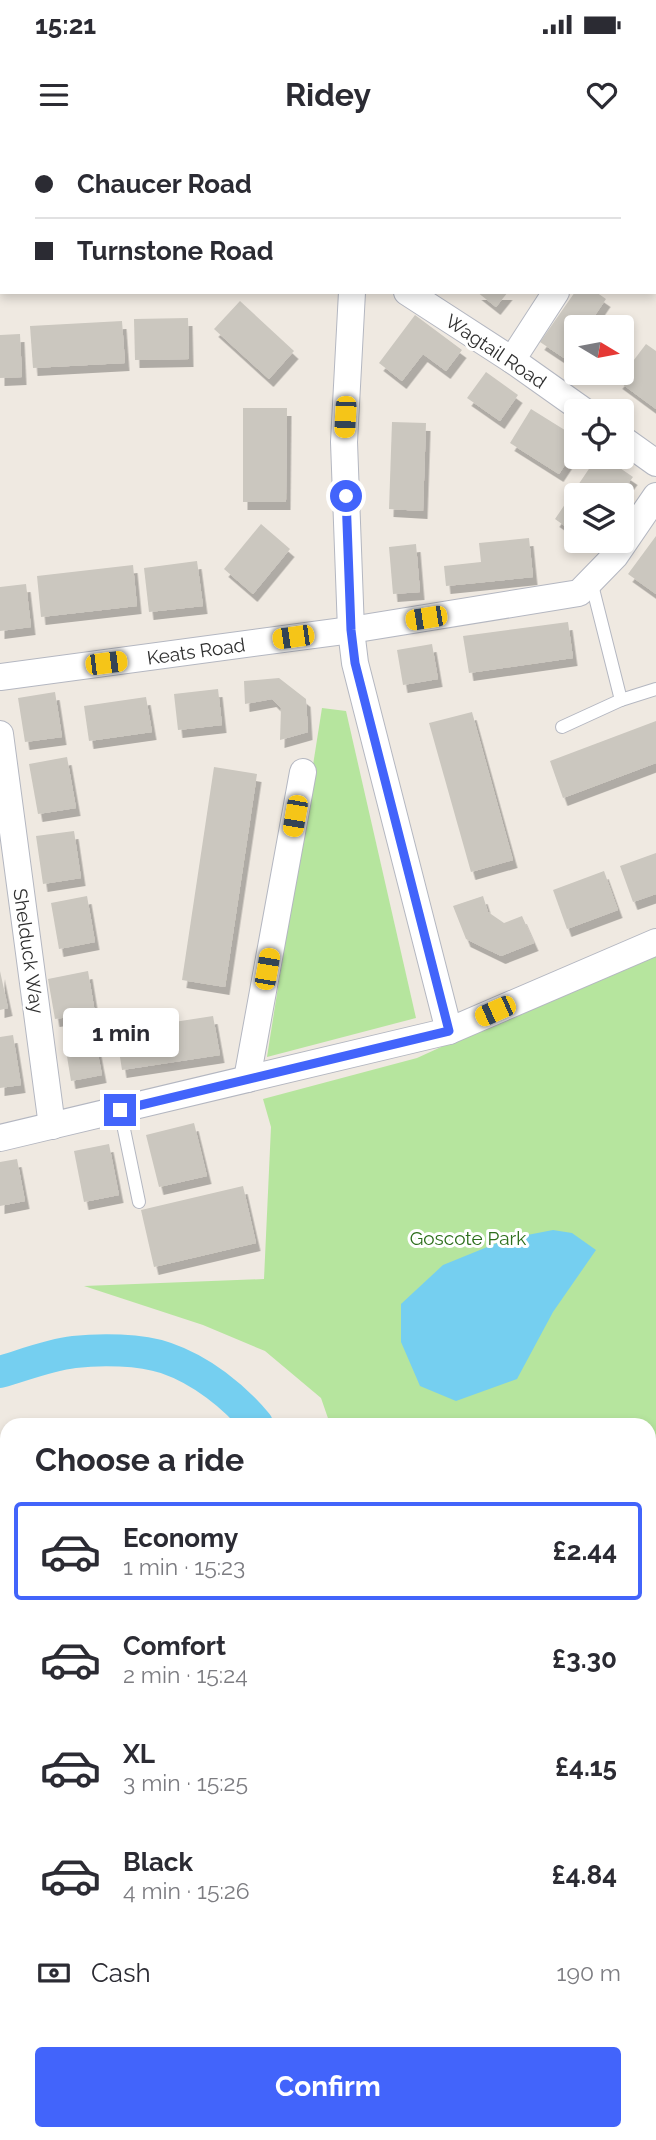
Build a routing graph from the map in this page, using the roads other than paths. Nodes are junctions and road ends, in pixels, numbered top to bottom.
1 (352, 294) edge
2 (410, 294) edge
3 (555, 294) edge
4 (512, 360) junction
5 (567, 399) edge
6 (634, 447) edge
7 (656, 463) edge
8 (656, 496) edge
9 (591, 581) junction
10 (351, 630) junction
11 (0, 677) edge
12 (656, 689) edge
13 (621, 700) junction
14 (562, 727) dead end
15 (0, 734) edge
16 (303, 772) dead end
17 (656, 942) edge
18 (449, 1031) junction
19 (247, 1079) junction
20 (120, 1110) junction
21 (52, 1126) junction
22 (0, 1138) edge
23 (139, 1202) dead end

1 - 10 street
2 - 4 street, Wagtail Road
3 - 4 street
4 - 5 street, Wagtail Road
6 - 7 street
8 - 9 street, Keats Road
9 - 10 street, Keats Road
9 - 13 lane
10 - 11 street, Keats Road
10 - 18 street
12 - 13 lane
13 - 14 lane
15 - 21 street, Shelduck Way
16 - 19 street
17 - 18 street
18 - 19 street
19 - 20 street
20 - 21 street
20 - 23 lane
21 - 22 street

